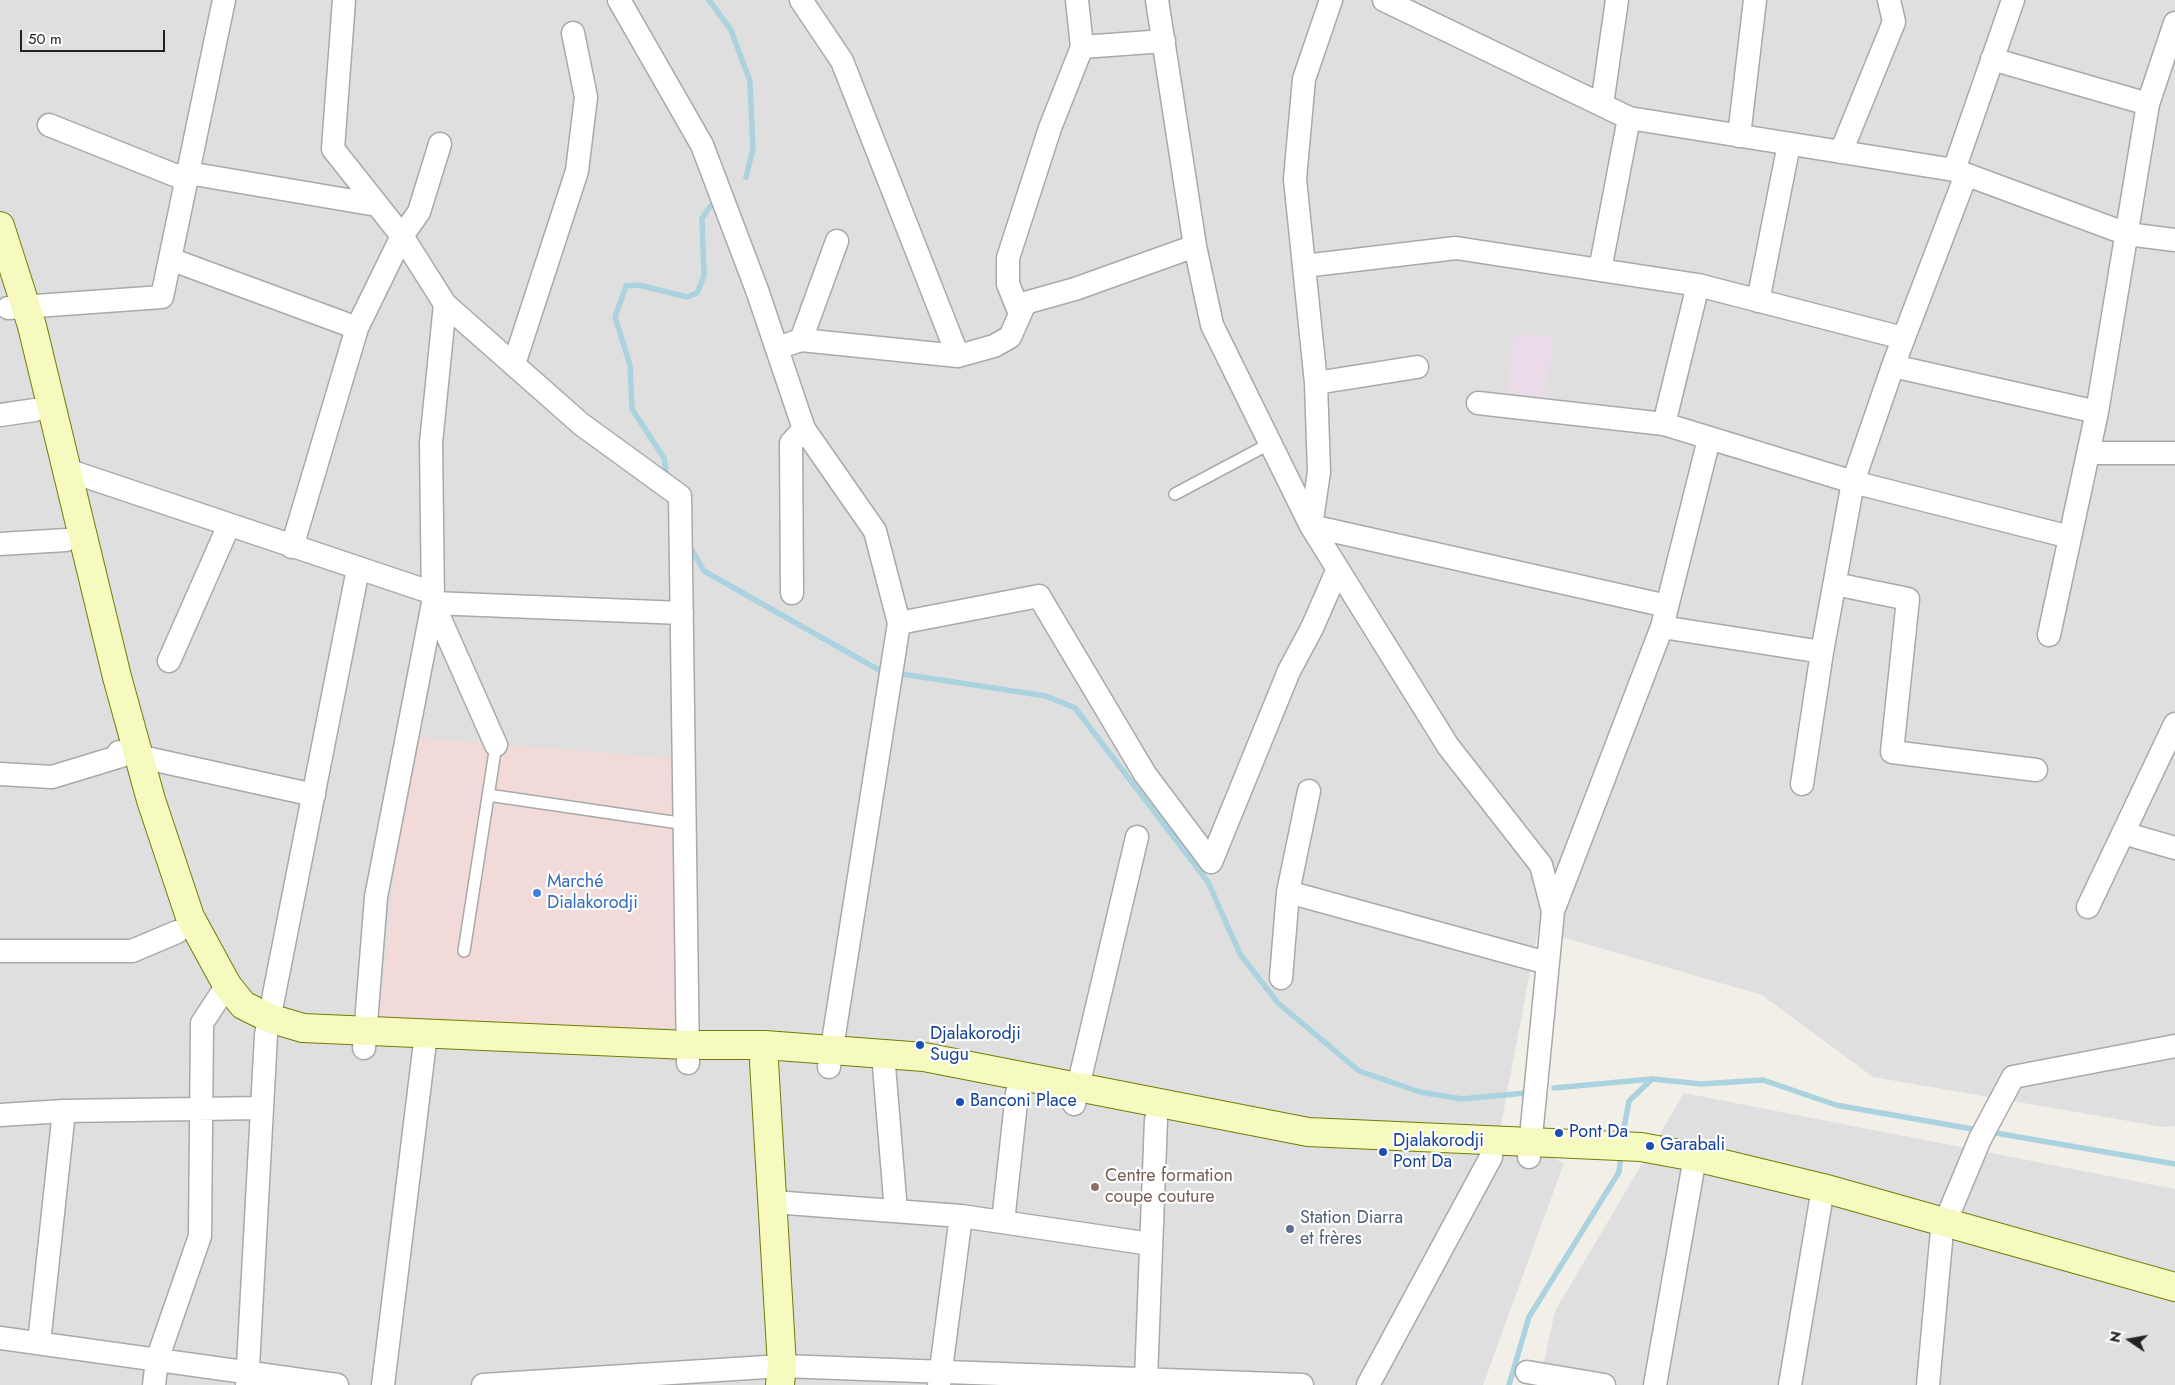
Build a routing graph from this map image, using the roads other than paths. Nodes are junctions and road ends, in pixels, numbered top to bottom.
1 (224, 0) edge
2 (344, 0) edge
3 (619, 0) edge
4 (801, 0) edge
5 (1077, 0) edge
6 (1158, 0) edge
7 (1331, 0) edge
8 (1384, 0) edge
9 (1617, 0) edge
10 (1756, 0) edge
11 (1889, 0) edge
12 (2013, 0) edge
13 (2175, 23) edge
14 (573, 33) dead end
15 (1164, 41) junction
16 (1082, 47) junction
17 (1992, 59) junction
18 (2148, 104) junction
19 (1602, 105) junction
20 (1629, 118) junction
21 (49, 125) dead end
22 (1739, 136) junction
23 (440, 144) dead end
24 (1789, 144) junction
25 (1841, 152) junction
26 (1960, 172) junction
27 (187, 176) junction
28 (377, 205) junction
29 (0, 226) edge
30 (2127, 234) junction
31 (402, 236) junction
32 (2175, 240) edge
33 (837, 242) dead end
34 (1195, 246) junction
35 (170, 259) junction
36 (1304, 266) junction
37 (1600, 270) junction
38 (0, 282) edge
39 (1698, 285) junction
40 (1758, 300) junction
41 (445, 304) junction
42 (17, 307) junction
43 (1020, 314) junction
44 (357, 328) junction
45 (1903, 338) junction
46 (802, 340) junction
47 (777, 348) junction
48 (958, 356) junction
49 (514, 364) junction
50 (1893, 366) junction
51 (1417, 368) dead end
52 (1316, 383) junction
53 (1478, 403) dead end
54 (35, 410) junction
55 (2097, 412) junction
56 (0, 415) edge
57 (1664, 424) junction
58 (804, 429) junction
59 (1709, 439) junction
60 (1268, 444) junction
61 (2088, 453) junction
62 (2175, 453) edge
63 (67, 470) junction
64 (1853, 482) junction
65 (1176, 494) dead end
66 (229, 526) junction
67 (1310, 526) junction
68 (2070, 537) junction
69 (66, 540) junction
70 (0, 544) edge
71 (292, 547) junction
72 (358, 569) junction
73 (1337, 571) junction
74 (1835, 584) junction
75 (792, 593) dead end
76 (433, 598) junction
77 (682, 612) junction
78 (1665, 616) junction
79 (899, 623) junction
80 (2049, 635) dead end
81 (1822, 652) junction
82 (168, 661) dead end
83 (2175, 724) edge
84 (496, 745) joint
85 (126, 755) junction
86 (2036, 770) dead end
87 (0, 774) edge
88 (1802, 784) dead end
89 (1309, 790) dead end
90 (314, 794) junction
91 (488, 795) junction
92 (686, 824) junction
93 (2123, 833) junction
94 (1137, 837) dead end
95 (2175, 848) edge
96 (1288, 892) junction
97 (2088, 907) dead end
98 (1553, 911) junction
99 (177, 932) junction
100 (0, 951) edge
101 (464, 951) dead end
102 (1548, 963) junction
103 (1281, 978) dead end
104 (221, 993) junction
105 (267, 1027) junction
106 (365, 1040) junction
107 (425, 1042) junction
108 (2175, 1046) edge
109 (765, 1053) junction
110 (688, 1054) junction
111 (831, 1058) junction
112 (884, 1062) junction
113 (1017, 1093) junction
114 (1076, 1095) junction
115 (201, 1108) junction
116 (262, 1108) junction
117 (64, 1111) junction
118 (0, 1115) edge
119 (1156, 1120) junction
120 (1491, 1148) junction
121 (1529, 1150) junction
122 (1694, 1164) junction
123 (1822, 1193) junction
124 (773, 1202) junction
125 (896, 1211) junction
126 (961, 1216) junction
127 (1003, 1222) junction
128 (1944, 1226) junction
129 (1151, 1244) junction
130 (2175, 1286) edge
131 (2175, 1300) edge
132 (0, 1338) edge
133 (39, 1343) junction
134 (157, 1360) junction
135 (1527, 1372) dead end
136 (781, 1375) edge
137 (941, 1378) edge
138 (247, 1379) edge
139 (1146, 1379) junction
140 (1278, 1384) edge
141 (154, 1385) edge
142 (337, 1385) edge
143 (383, 1385) edge
144 (483, 1385) edge
145 (1302, 1385) edge
146 (1368, 1385) edge
147 (1604, 1385) edge
148 (1655, 1385) edge
149 (1790, 1385) edge
150 (1928, 1385) edge

1 - 27 street
2 - 28 street
3 - 47 street
4 - 48 street
5 - 16 street
6 - 15 street
7 - 36 street
8 - 19 street
9 - 19 street
10 - 22 street
11 - 25 street
12 - 17 street
13 - 18 street
14 - 49 street
15 - 16 street
15 - 34 street
16 - 43 street
17 - 18 street
17 - 26 street
18 - 30 street
19 - 20 street
20 - 22 street
20 - 37 street
21 - 27 street
22 - 24 street
23 - 31 street
24 - 25 street
24 - 40 street
25 - 26 street
26 - 30 street
26 - 45 street
27 - 28 street
27 - 35 street
28 - 31 street
29 - 42 main road
30 - 32 street
30 - 55 street
31 - 41 street
31 - 44 street
33 - 46 street
34 - 43 street
34 - 60 street
35 - 42 street
35 - 44 street
36 - 37 street
36 - 52 street
37 - 39 street
38 - 42 main road
39 - 40 street
39 - 57 street
40 - 45 street
41 - 49 street
41 - 76 street
42 - 54 main road
42 - 63 main road
43 - 48 street
44 - 71 street
45 - 50 street
46 - 47 street
46 - 48 street
47 - 58 street
49 - 77 street
50 - 55 street
50 - 64 street
51 - 52 street
52 - 67 street
53 - 57 street
54 - 56 street
54 - 69 main road
55 - 61 street
57 - 59 street
58 - 75 street
58 - 79 street
59 - 64 street
59 - 78 street
60 - 65 lane
60 - 67 street
61 - 62 street
61 - 68 street
63 - 66 street
63 - 85 main road
64 - 68 street
64 - 74 street
66 - 71 street
66 - 82 street
67 - 73 street
67 - 78 street
68 - 80 street
69 - 70 street
69 - 85 main road
71 - 72 street
72 - 76 street
72 - 90 street
73 - 79 street
73 - 98 street
74 - 81 street
74 - 86 street
76 - 77 street
76 - 84 street
76 - 106 street
77 - 92 street
78 - 81 street
78 - 98 street
79 - 111 street
81 - 88 street
83 - 93 street
84 - 91 lane
85 - 87 street
85 - 90 street
85 - 99 main road
85 - 104 main road
89 - 96 street
90 - 105 street
91 - 92 lane
91 - 101 lane
92 - 110 street
93 - 95 street
93 - 97 street
94 - 114 street
96 - 102 street
96 - 103 street
98 - 102 street
99 - 100 street
99 - 104 main road
102 - 121 street
104 - 105 main road
104 - 115 street
105 - 106 main road
105 - 116 street
106 - 107 main road
107 - 110 main road
107 - 143 street
108 - 128 street
109 - 110 main road
109 - 111 main road
109 - 124 main road
111 - 112 main road
112 - 113 main road
112 - 114 main road
112 - 125 street
113 - 114 main road
113 - 127 street
114 - 119 main road
114 - 120 main road
115 - 116 street
115 - 117 street
115 - 134 street
116 - 138 street
117 - 118 street
117 - 133 street
119 - 120 main road
119 - 129 street
120 - 121 main road
120 - 146 street
121 - 122 main road
122 - 123 main road
122 - 148 street
123 - 128 main road
123 - 149 street
124 - 125 street
124 - 136 main road
125 - 126 street
126 - 127 street
126 - 137 street
127 - 129 street
128 - 130 main road
128 - 131 main road
128 - 150 street
129 - 139 street
132 - 133 street
133 - 134 street
134 - 138 street
134 - 141 street
135 - 147 street
136 - 137 street
136 - 144 street
137 - 139 street
138 - 142 street
139 - 140 street
140 - 145 street

